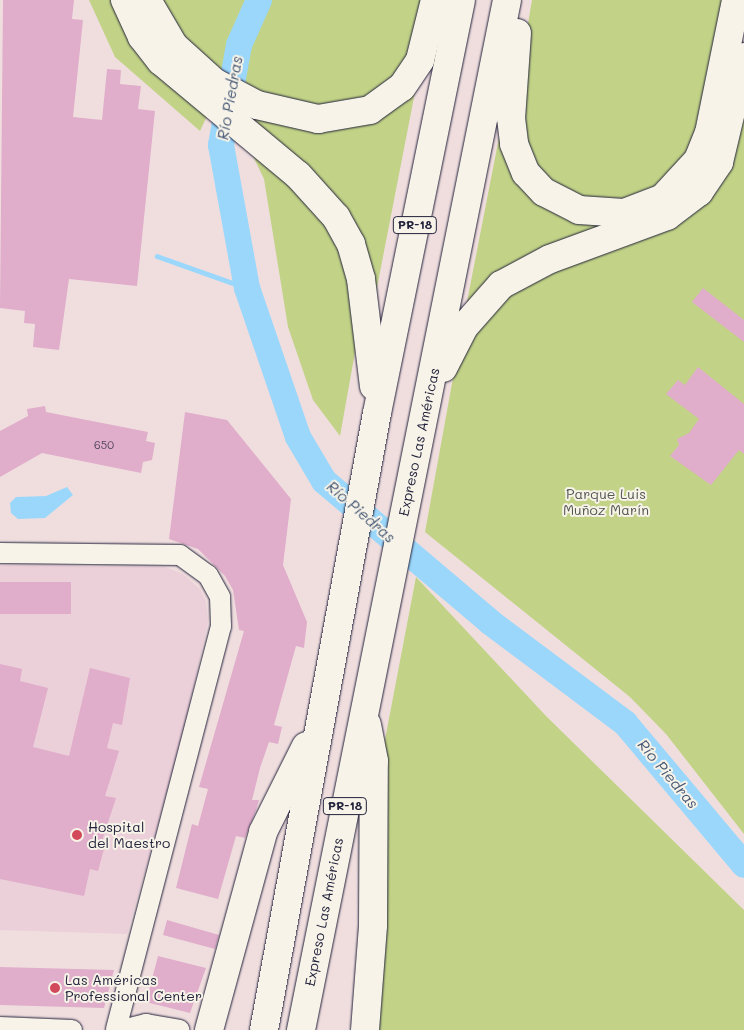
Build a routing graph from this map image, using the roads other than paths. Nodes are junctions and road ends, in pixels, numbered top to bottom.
1 (125, 0) edge
2 (147, 0) edge
3 (435, 0) edge
4 (461, 0) edge
5 (507, 0) edge
6 (522, 0) edge
7 (736, 0) edge
8 (744, 57) edge
9 (191, 76) junction
10 (428, 399) junction
11 (377, 413) junction
12 (0, 553) edge
13 (364, 708) junction
14 (320, 718) junction
15 (0, 1027) edge
16 (72, 1030) edge
17 (116, 1030) edge
18 (122, 1030) edge
19 (179, 1030) edge
20 (209, 1030) edge
21 (264, 1030) edge
22 (301, 1030) edge
23 (365, 1030) edge

1 - 9 highway
2 - 9 highway
3 - 9 highway
4 - 11 highway, PR-18
5 - 10 highway, Expreso Las Américas / PR-18
6 - 7 highway
8 - 10 highway
9 - 11 highway
10 - 13 highway, Expreso Las Américas / PR-18
11 - 14 highway, PR-18
12 - 17 street
13 - 22 highway, Expreso Las Américas / PR-18
13 - 23 highway
14 - 20 highway
14 - 21 highway, PR-18
15 - 16 street
18 - 19 street

